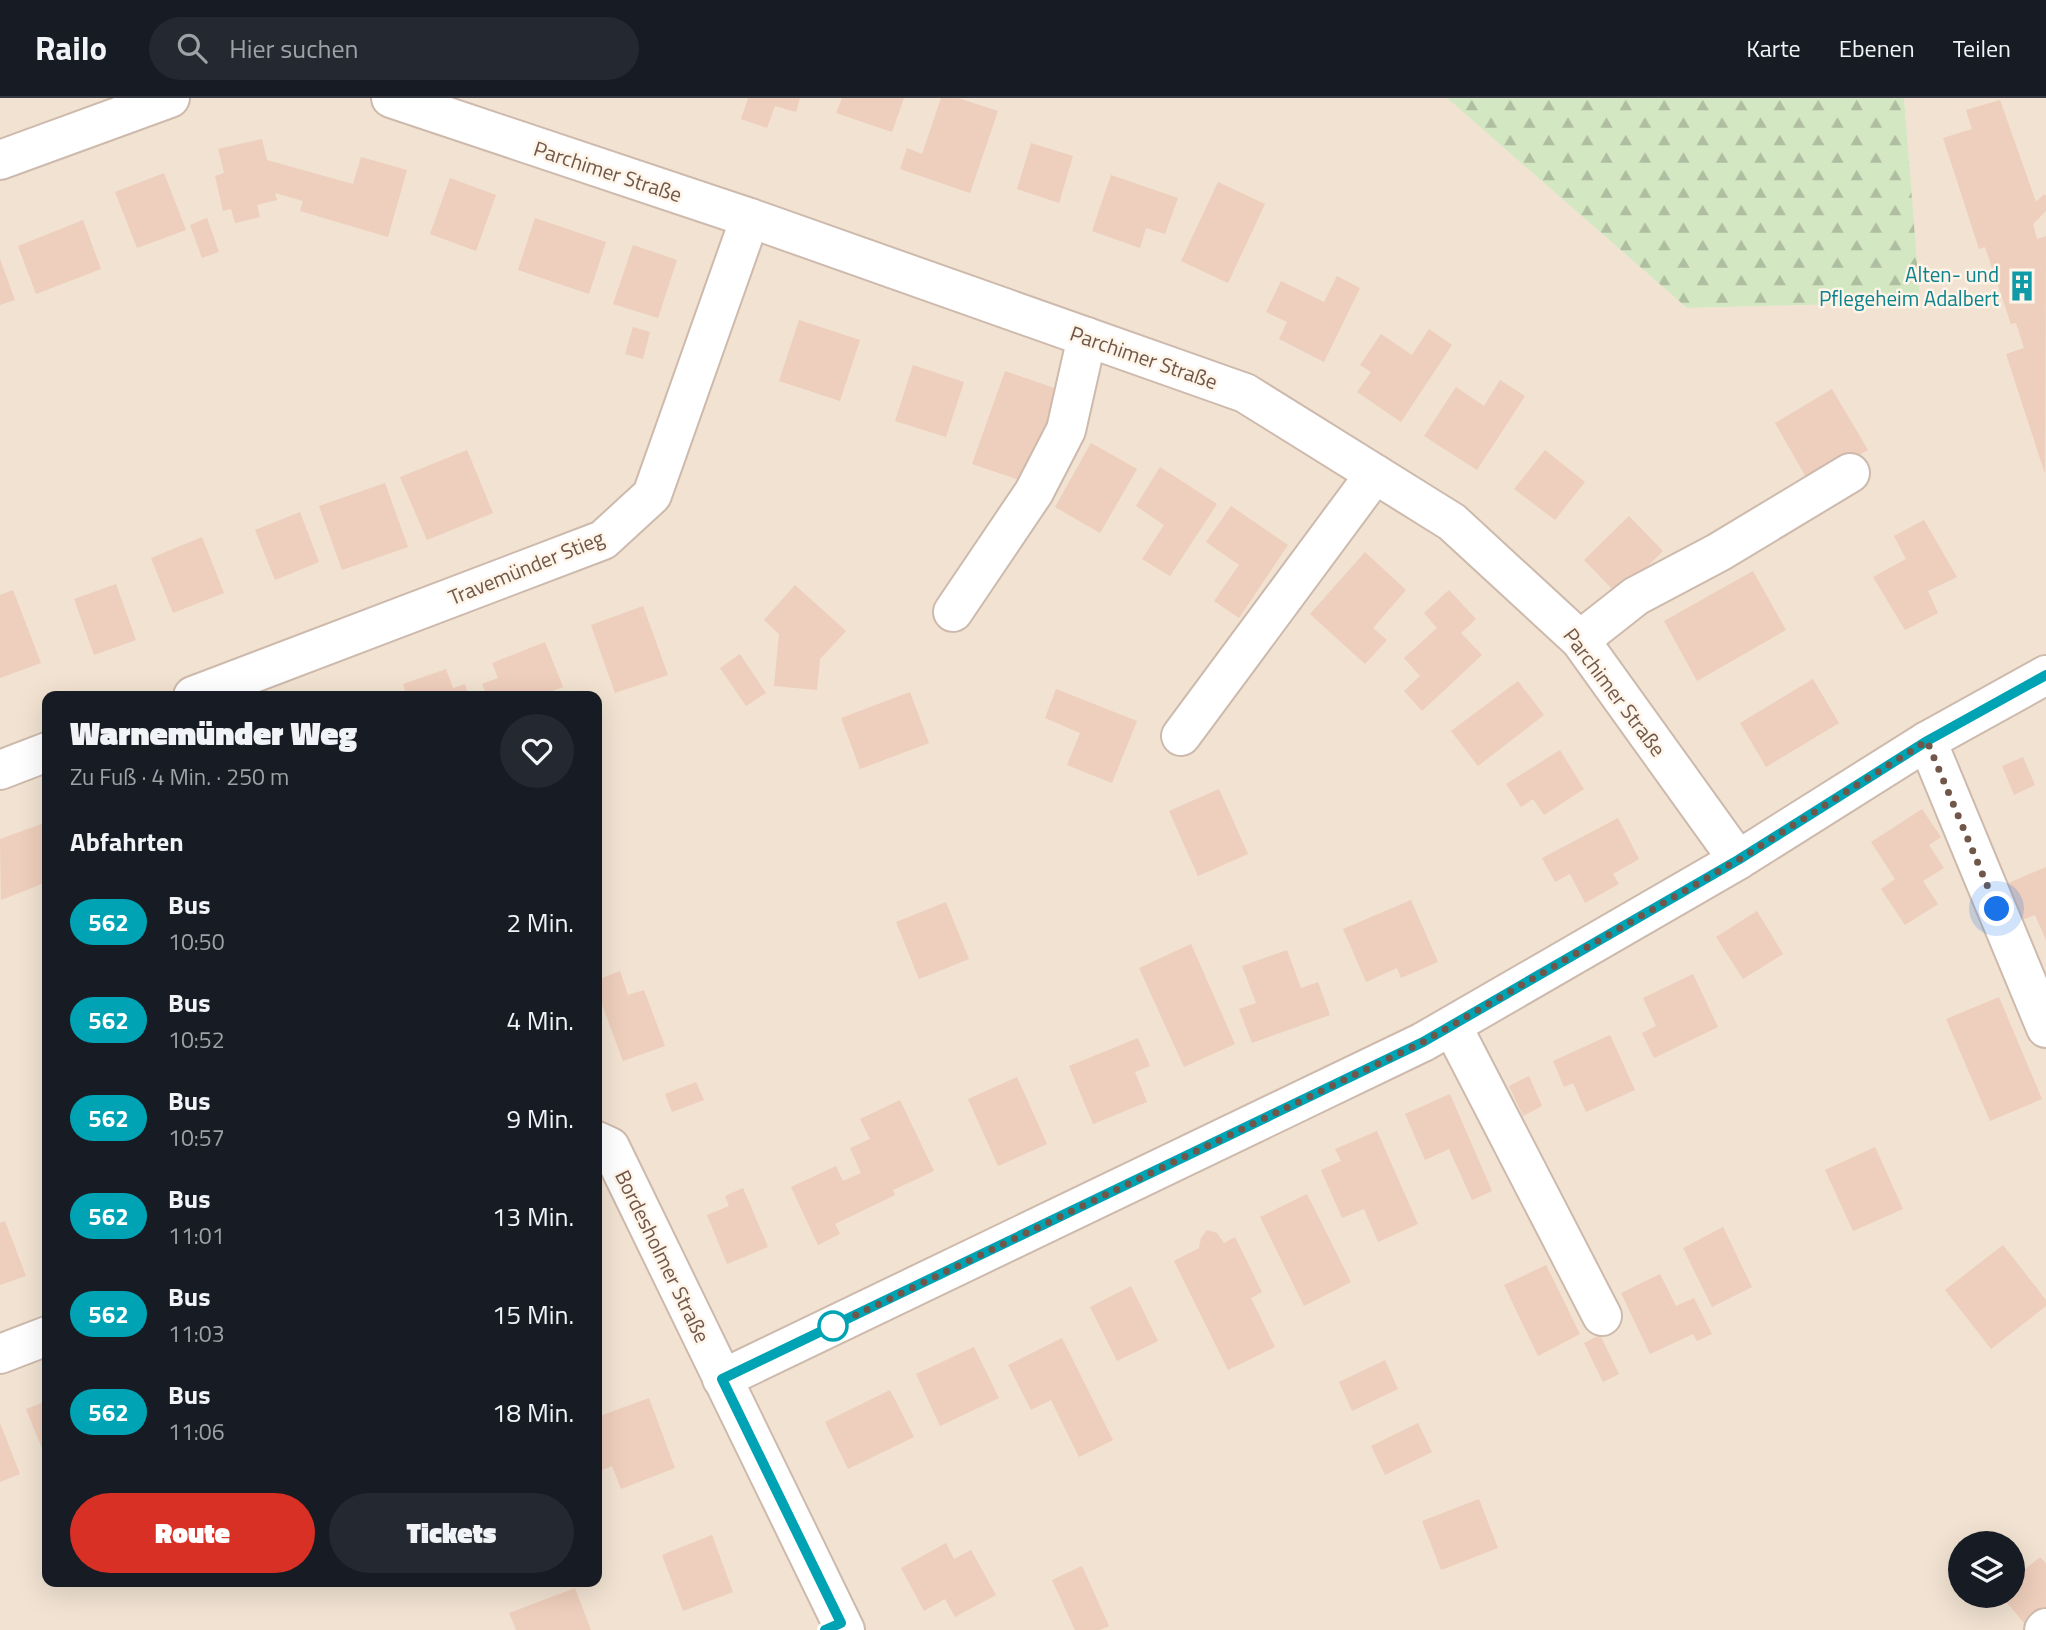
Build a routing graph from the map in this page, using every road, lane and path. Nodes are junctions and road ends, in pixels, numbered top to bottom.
1 (170, 98) edge
2 (391, 98) edge
3 (0, 160) edge
4 (750, 218) junction
5 (1087, 337) junction
6 (1850, 473) dead end
7 (1375, 474) junction
8 (953, 612) dead end
9 (1580, 640) junction
10 (2046, 675) edge
11 (206, 691) edge
12 (1181, 736) dead end
13 (1927, 741) junction
14 (42, 754) edge
15 (0, 770) edge
16 (1738, 860) junction
17 (2046, 1028) edge
18 (1443, 1031) junction
19 (602, 1143) edge
20 (1592, 1320) dead end
21 (42, 1338) edge
22 (0, 1354) edge
23 (722, 1379) junction
24 (837, 1628) edge

1 - 3 street
2 - 4 street, Parchimer Straße
4 - 5 street, Parchimer Straße
4 - 11 street, Travemünder Stieg
5 - 7 street, Parchimer Straße
5 - 8 street
6 - 9 street
7 - 9 street, Parchimer Straße
7 - 12 street
9 - 16 street, Parchimer Straße
10 - 13 street
13 - 16 street
13 - 17 street
14 - 15 street
16 - 18 street
18 - 20 street
18 - 23 street
19 - 23 street, Bordesholmer Straße
21 - 22 street
23 - 24 street, Bordesholmer Straße

